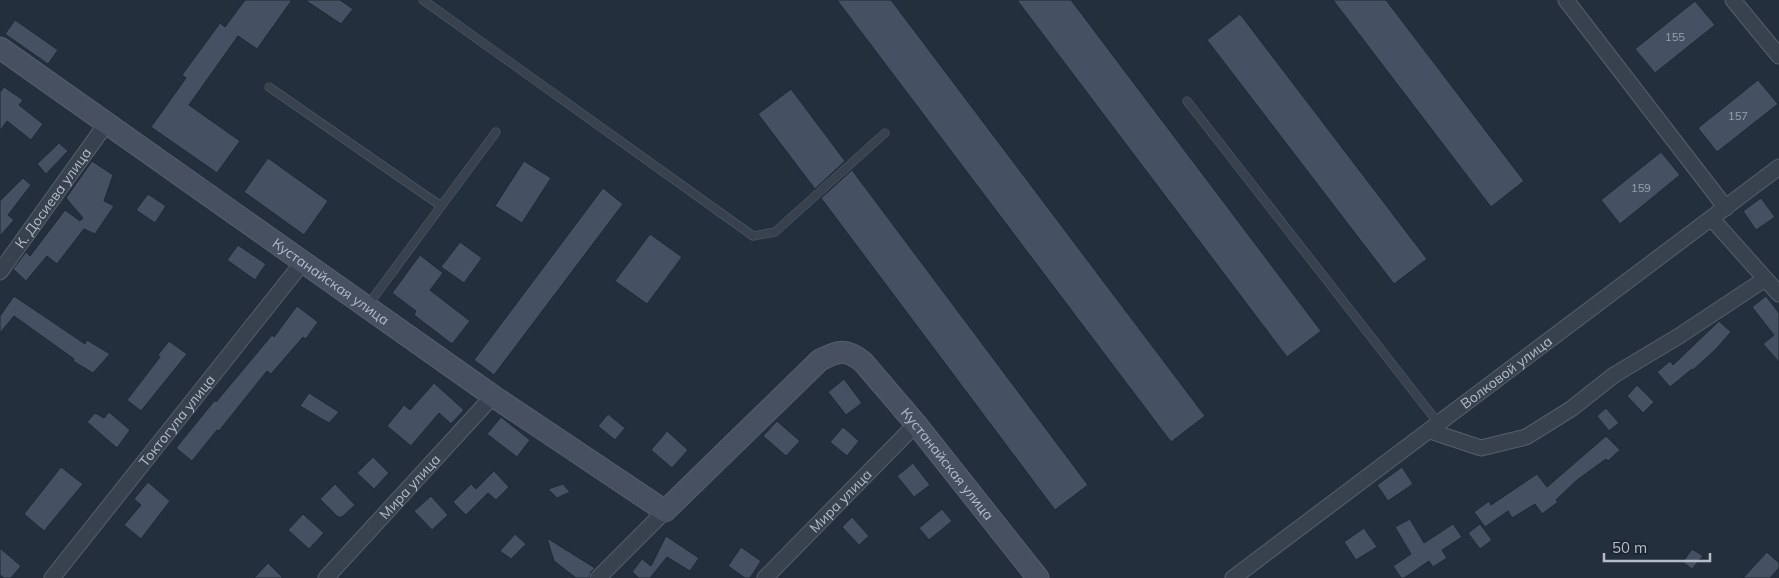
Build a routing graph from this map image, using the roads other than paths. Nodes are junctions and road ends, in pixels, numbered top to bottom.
1 (424, 0) edge
2 (1566, 0) edge
3 (1734, 0) edge
4 (0, 48) edge
5 (1779, 56) edge
6 (269, 86) dead end
7 (1187, 102) dead end
8 (106, 124) junction
9 (496, 132) dead end
10 (885, 132) dead end
11 (1779, 167) edge
12 (441, 206) junction
13 (1726, 208) junction
14 (1712, 219) junction
15 (303, 262) junction
16 (0, 272) edge
17 (1765, 279) junction
18 (1779, 294) edge
19 (366, 307) junction
20 (493, 396) junction
21 (916, 424) junction
22 (1434, 427) junction
23 (664, 511) junction
24 (52, 578) edge
25 (326, 578) edge
26 (598, 578) edge
27 (765, 578) edge
28 (1038, 578) edge
29 (1234, 578) edge

1 - 10 lane
2 - 13 street
3 - 5 street
4 - 8 street, Кустанайская улица
6 - 12 lane
7 - 22 lane
8 - 15 street, Кустанайская улица
8 - 16 street, К. Досиева улица
9 - 12 lane
11 - 13 street, Волковой улица
12 - 19 lane
13 - 14 street, Волковой улица
14 - 17 street
14 - 22 street, Волковой улица
15 - 19 street, Кустанайская улица
15 - 24 street, Токтогула улица
17 - 18 street
17 - 22 street
19 - 20 street, Кустанайская улица
20 - 23 street, Кустанайская улица
20 - 25 street, Мира улица
21 - 23 street, Кустанайская улица
21 - 27 street, Мира улица
21 - 28 street, Кустанайская улица
22 - 29 street, Волковой улица
23 - 26 street

